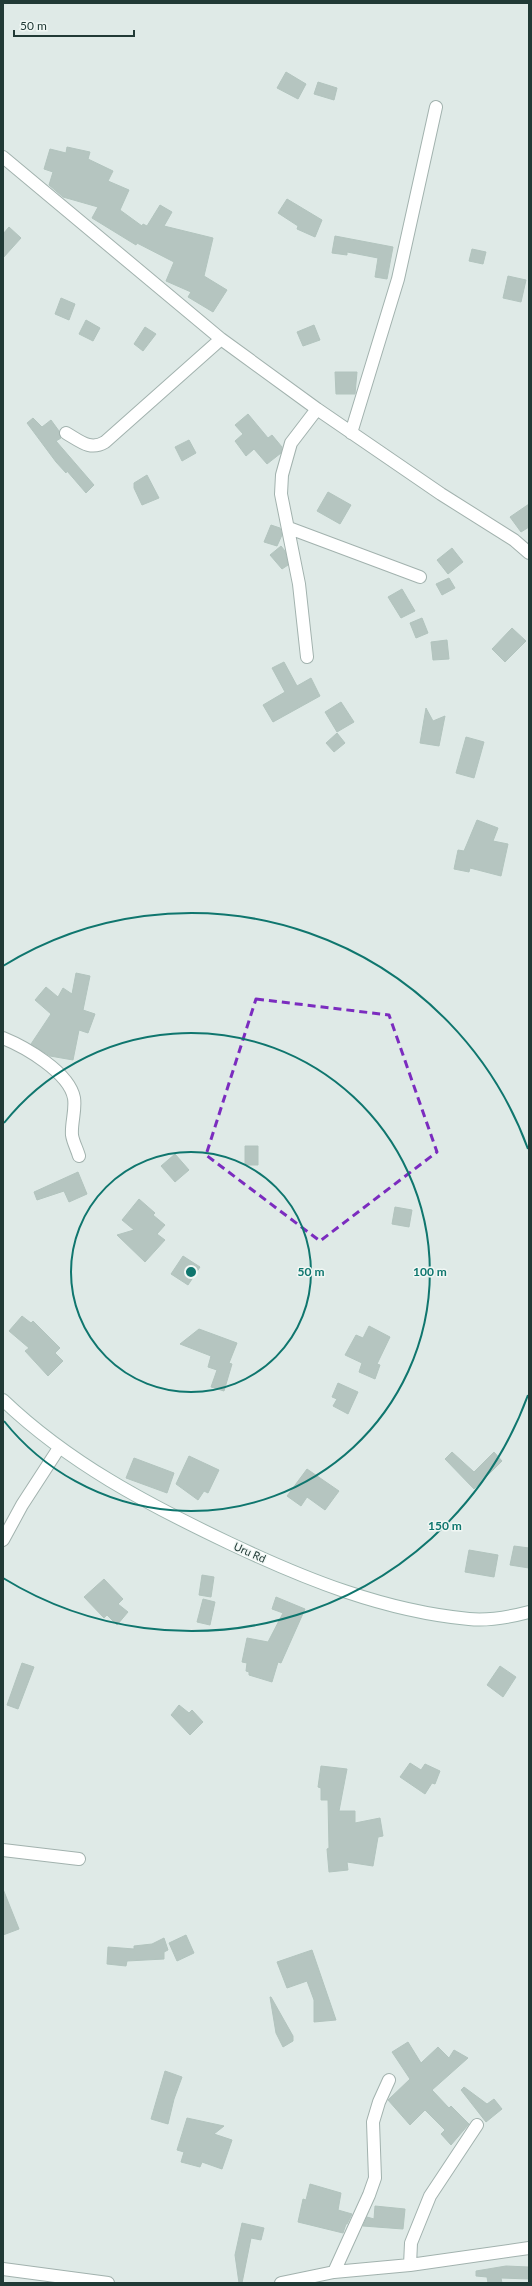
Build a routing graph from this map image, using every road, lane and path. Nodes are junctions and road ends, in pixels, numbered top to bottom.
1 (436, 107) dead end
2 (3, 157) edge
3 (221, 339) junction
4 (317, 409) junction
5 (66, 433) dead end
6 (352, 433) junction
7 (289, 528) junction
8 (529, 553) edge
9 (420, 577) dead end
10 (307, 657) dead end
11 (3, 1038) edge
12 (79, 1156) dead end
13 (3, 1400) edge
14 (59, 1448) junction
15 (3, 1540) edge
16 (529, 1612) edge
17 (3, 1850) edge
18 (79, 1859) dead end
19 (389, 2080) dead end
20 (477, 2125) dead end
21 (529, 2248) edge
22 (410, 2265) junction
23 (3, 2269) edge
24 (334, 2272) junction
25 (108, 2283) edge
26 (281, 2283) edge

1 - 6 street
2 - 3 street
3 - 4 street
3 - 5 street
4 - 6 street
4 - 7 street
6 - 8 street
7 - 9 street
7 - 10 street
11 - 12 street
13 - 14 street, Uru Rd
14 - 15 street
14 - 16 street, Uru Rd
17 - 18 street
19 - 24 street
20 - 22 street
21 - 22 street
22 - 24 street
23 - 25 street
24 - 26 street

